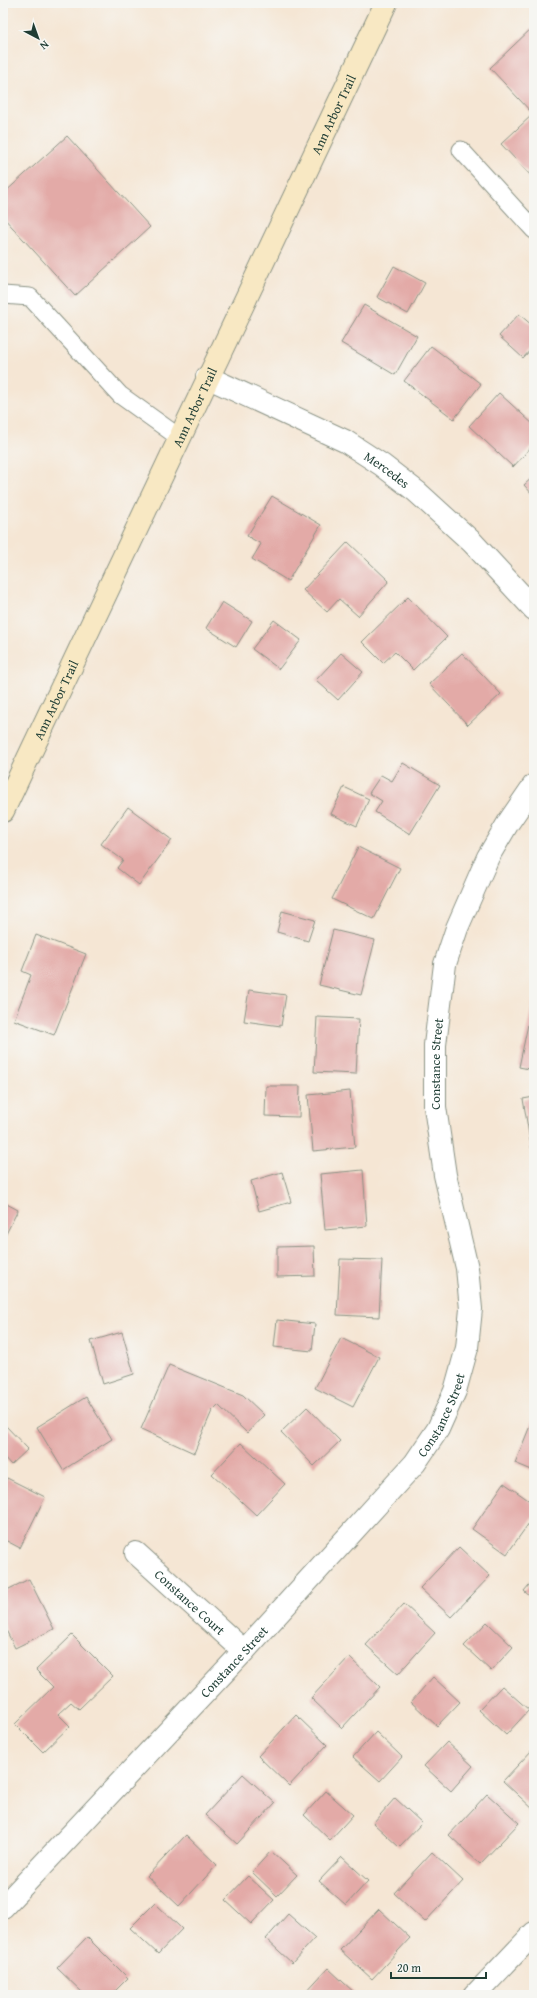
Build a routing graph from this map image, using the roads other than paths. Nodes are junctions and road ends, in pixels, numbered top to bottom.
1 (386, 3) edge
2 (461, 150) dead end
3 (534, 230) edge
4 (3, 295) edge
5 (208, 377) junction
6 (180, 438) junction
7 (534, 609) edge
8 (534, 785) edge
9 (3, 811) edge
10 (136, 1553) dead end
11 (244, 1651) junction
12 (3, 1907) edge
13 (534, 1933) edge
14 (476, 1995) edge

1 - 5 street, Ann Arbor Trail
2 - 3 lane
4 - 6 lane
5 - 6 street, Ann Arbor Trail
5 - 7 street, Mercedes
6 - 9 street, Ann Arbor Trail
8 - 11 street, Constance Street
10 - 11 street, Constance Court
11 - 12 street, Constance Street
13 - 14 street

